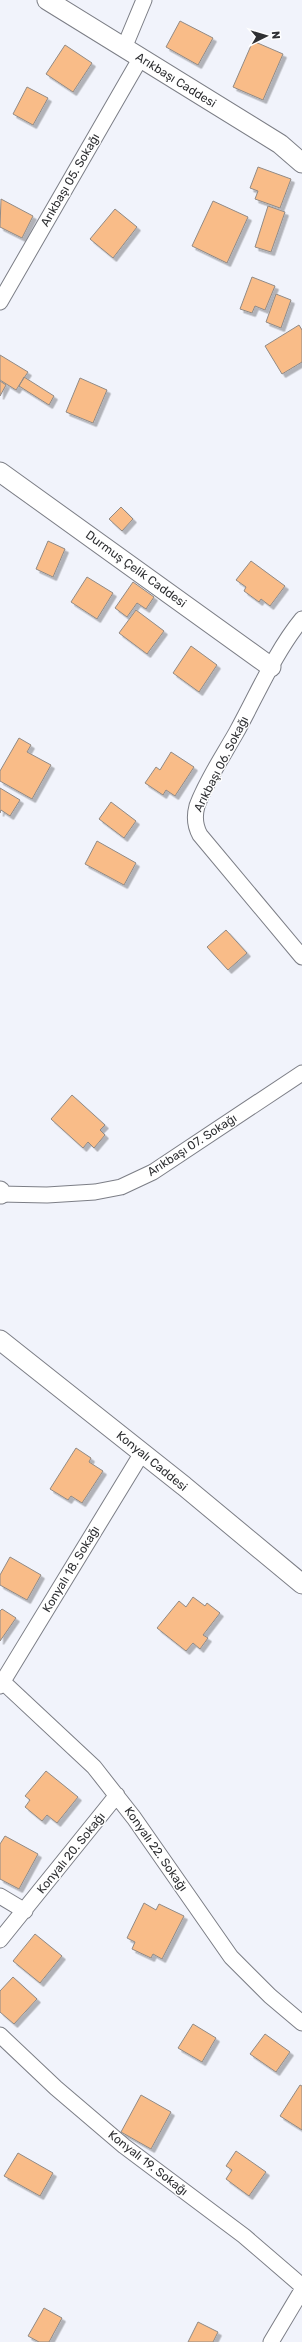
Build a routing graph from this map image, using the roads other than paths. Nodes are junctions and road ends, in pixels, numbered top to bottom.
1 (47, 0) edge
2 (144, 0) edge
3 (124, 48) junction
4 (140, 59) junction
5 (302, 163) edge
6 (0, 302) edge
7 (0, 472) edge
8 (302, 619) edge
9 (272, 667) junction
10 (302, 957) edge
11 (302, 1074) edge
12 (0, 1193) edge
13 (0, 1340) edge
14 (142, 1453) junction
15 (302, 1584) edge
16 (1, 1684) edge
17 (118, 1795) junction
18 (0, 1896) edge
19 (25, 1911) junction
20 (0, 1940) edge
21 (302, 2023) edge
22 (0, 2035) edge
23 (302, 2286) edge
24 (302, 2290) edge
25 (271, 2342) edge

1 - 3 street, Arıkbaşı Caddesi
2 - 3 street
3 - 4 street, Arıkbaşı Caddesi
4 - 5 street, Arıkbaşı Caddesi
4 - 6 street, Arıkbaşı 05. Sokağı
7 - 9 street, Durmuş Çelik Caddesi
8 - 9 street, Arıkbaşı 06. Sokağı
9 - 10 street, Arıkbaşı 06. Sokağı
11 - 12 street, Arıkbaşı 07. Sokağı
13 - 14 street, Konyalı Caddesi
14 - 15 street, Konyalı Caddesi
14 - 16 street, Konyalı 18. Sokağı
16 - 17 street, Konyalı 22. Sokağı
17 - 19 street, Konyalı 20. Sokağı
17 - 21 street, Konyalı 22. Sokağı
18 - 19 street
19 - 20 street
22 - 23 street, Konyalı 19. Sokağı
24 - 25 street

